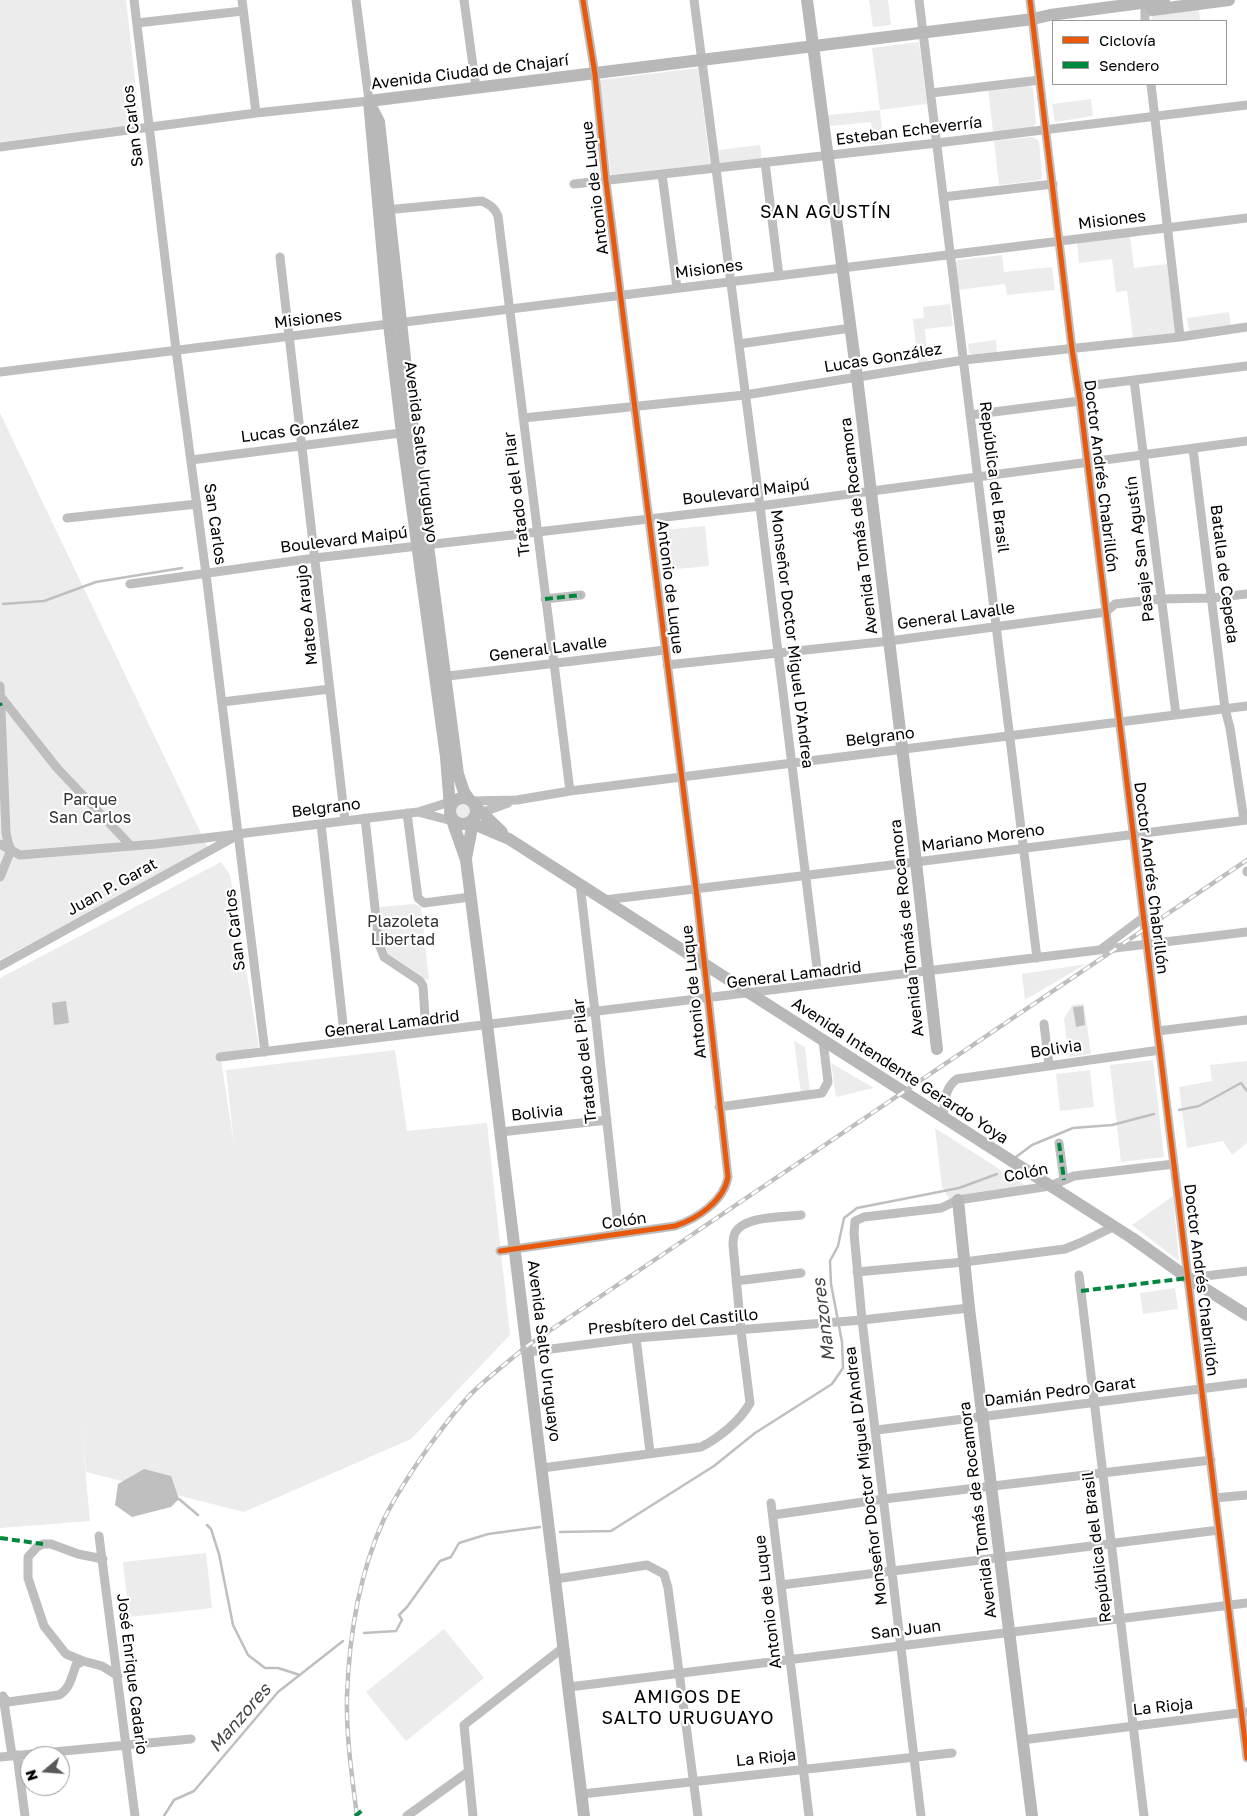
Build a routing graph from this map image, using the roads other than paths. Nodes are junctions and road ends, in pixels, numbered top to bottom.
1 (134, 0) edge
2 (242, 0) edge
3 (356, 0) edge
4 (464, 0) edge
5 (583, 0) edge
6 (694, 0) edge
7 (807, 0) edge
8 (920, 0) edge
9 (1030, 0) edge
10 (1164, 0) edge
11 (1229, 0) edge
12 (1144, 9) edge
13 (243, 11) junction
14 (1033, 19) junction
15 (137, 23) junction
16 (923, 33) junction
17 (813, 47) junction
18 (702, 60) junction
19 (595, 74) junction
20 (1040, 80) junction
21 (1151, 85) edge
22 (476, 88) junction
23 (931, 93) junction
24 (369, 100) junction
25 (1247, 105) edge
26 (256, 112) junction
27 (1154, 117) junction
28 (148, 126) junction
29 (1046, 130) junction
30 (937, 143) junction
31 (0, 147) edge
32 (829, 155) junction
33 (765, 162) junction
34 (716, 168) junction
35 (662, 174) junction
36 (606, 181) junction
37 (574, 184) dead end
38 (1053, 184) junction
39 (943, 197) junction
40 (385, 210) junction
41 (1247, 218) edge
42 (1167, 228) junction
43 (1060, 241) junction
44 (950, 254) junction
45 (280, 257) dead end
46 (842, 268) junction
47 (779, 276) junction
48 (731, 282) junction
49 (677, 288) junction
50 (620, 295) junction
51 (510, 308) junction
52 (395, 323) junction
53 (1247, 327) edge
54 (851, 328) junction
55 (289, 336) junction
56 (1180, 337) junction
57 (739, 344) junction
58 (1072, 349) junction
59 (176, 350) junction
60 (964, 360) junction
61 (1247, 366) edge
62 (0, 372) edge
63 (857, 377) junction
64 (1134, 380) junction
65 (1078, 387) junction
66 (745, 395) junction
67 (1080, 401) junction
68 (634, 407) junction
69 (970, 415) junction
70 (523, 418) junction
71 (407, 432) junction
72 (1247, 442) edge
73 (301, 445) junction
74 (1193, 449) junction
75 (1144, 455) junction
76 (191, 460) junction
77 (1087, 463) junction
78 (979, 478) junction
79 (871, 492) junction
80 (197, 504) junction
81 (760, 506) junction
82 (67, 518) dead end
83 (649, 520) junction
84 (537, 533) junction
85 (423, 546) junction
86 (315, 558) junction
87 (206, 574) junction
88 (130, 584) dead end
89 (1247, 594) edge
90 (581, 595) dead end
91 (1212, 598) junction
92 (545, 599) junction
93 (1160, 599) junction
94 (1106, 612) junction
95 (997, 626) junction
96 (889, 641) junction
97 (665, 650) junction
98 (778, 654) junction
99 (554, 663) junction
100 (667, 666) junction
101 (440, 677) junction
102 (0, 686) edge
103 (330, 689) junction
104 (1, 697) edge
105 (222, 702) junction
106 (1247, 706) edge
107 (1225, 709) junction
108 (1176, 715) junction
109 (1119, 722) junction
110 (1011, 736) junction
111 (903, 749) junction
112 (792, 763) junction
113 (681, 777) junction
114 (570, 791) junction
115 (517, 800) junction
116 (418, 812) junction
117 (465, 812) junction
118 (407, 813) junction
119 (366, 818) junction
120 (1245, 820) edge
121 (345, 821) junction
122 (321, 824) junction
123 (1133, 833) junction
124 (239, 835) junction
125 (0, 844) edge
126 (131, 846) junction
127 (1024, 848) junction
128 (11, 850) junction
129 (466, 860) junction
130 (916, 862) junction
131 (1, 873) edge
132 (806, 876) junction
133 (580, 884) junction
134 (696, 889) junction
135 (470, 897) junction
136 (603, 900) junction
137 (1144, 917) junction
138 (1247, 932) edge
139 (1147, 944) junction
140 (1100, 950) junction
141 (1037, 958) junction
142 (704, 964) junction
143 (0, 966) edge
144 (929, 971) junction
145 (819, 984) junction
146 (749, 994) junction
147 (708, 998) junction
148 (595, 1012) junction
149 (1247, 1020) edge
150 (488, 1024) junction
151 (1044, 1024) dead end
152 (426, 1032) junction
153 (1158, 1032) junction
154 (823, 1041) junction
155 (345, 1042) junction
156 (937, 1049) dead end
157 (1160, 1050) junction
158 (265, 1052) junction
159 (220, 1057) dead end
160 (1049, 1065) junction
161 (719, 1107) junction
162 (943, 1118) junction
163 (607, 1120) junction
164 (501, 1132) junction
165 (1058, 1144) dead end
166 (1174, 1164) junction
167 (728, 1177) joint
168 (1064, 1180) junction
169 (1050, 1186) junction
170 (958, 1200) junction
171 (801, 1214) dead end
172 (856, 1221) joint
173 (1114, 1227) junction
174 (619, 1234) junction
175 (515, 1249) junction
176 (500, 1252) dead end
177 (964, 1262) junction
178 (1247, 1271) edge
179 (858, 1272) junction
180 (801, 1273) dead end
181 (1079, 1275) dead end
182 (1188, 1278) junction
183 (736, 1281) junction
184 (969, 1308) junction
185 (1247, 1315) edge
186 (862, 1320) junction
187 (741, 1330) junction
188 (636, 1338) junction
189 (528, 1352) junction
190 (1247, 1383) edge
191 (1202, 1388) junction
192 (1095, 1402) junction
193 (983, 1416) junction
194 (876, 1430) junction
195 (650, 1452) junction
196 (1211, 1460) junction
197 (542, 1468) junction
198 (1103, 1473) junction
199 (992, 1486) junction
200 (1247, 1495) edge
201 (1216, 1498) junction
202 (884, 1499) junction
203 (771, 1503) dead end
204 (773, 1514) junction
205 (1220, 1530) junction
206 (99, 1536) dead end
207 (1111, 1543) junction
208 (1000, 1557) junction
209 (103, 1560) junction
210 (893, 1570) junction
211 (556, 1579) junction
212 (781, 1585) junction
213 (1247, 1603) edge
214 (1229, 1605) junction
215 (1121, 1618) junction
216 (1009, 1632) junction
217 (564, 1646) junction
218 (902, 1646) junction
219 (790, 1659) junction
220 (83, 1661) junction
221 (679, 1673) junction
222 (118, 1676) junction
223 (569, 1687) junction
224 (2, 1695) edge
225 (1244, 1713) edge
226 (1132, 1725) junction
227 (191, 1739) dead end
228 (1022, 1740) junction
229 (126, 1745) junction
230 (952, 1753) dead end
231 (15, 1755) junction
232 (0, 1757) edge
233 (914, 1757) junction
234 (1247, 1758) edge
235 (803, 1769) junction
236 (468, 1772) junction
237 (694, 1781) junction
238 (582, 1794) junction
239 (25, 1816) edge
240 (135, 1816) edge
241 (407, 1816) edge
242 (474, 1816) edge
243 (584, 1816) edge
244 (698, 1816) edge
245 (809, 1816) edge
246 (922, 1816) edge
247 (1032, 1816) edge
248 (1144, 1816) edge

1 - 15 street, San Carlos
2 - 13 street
3 - 24 street, Avenida Salto Uruguayo
4 - 22 street
5 - 19 street, Antonio de Luque
6 - 18 street, Monseñor Doctor Miguel D'Andrea
7 - 17 main road, Avenida Tomás de Rocamora
8 - 16 street, República del Brasil
9 - 14 street, Doctor Andrés Chabrillón
10 - 12 main road, Avenida Ciudad de Chajarí
11 - 12 main road, Avenida Ciudad de Chajarí
12 - 14 main road, Avenida Ciudad de Chajarí
13 - 15 street
13 - 26 street
14 - 16 main road, Avenida Ciudad de Chajarí
14 - 20 street, Doctor Andrés Chabrillón
15 - 28 street, San Carlos
16 - 17 main road, Avenida Ciudad de Chajarí
16 - 23 street, República del Brasil
17 - 18 main road, Avenida Ciudad de Chajarí
17 - 32 main road, Avenida Tomás de Rocamora
18 - 19 main road, Avenida Ciudad de Chajarí
18 - 34 street, Monseñor Doctor Miguel D'Andrea
19 - 22 main road, Avenida Ciudad de Chajarí
19 - 36 street, Antonio de Luque
20 - 23 street
20 - 29 street, Doctor Andrés Chabrillón
21 - 27 street
22 - 24 main road, Avenida Ciudad de Chajarí
23 - 30 street, República del Brasil
24 - 26 street, Avenida Ciudad de Chajarí
24 - 40 main road, Avenida Salto Uruguayo
25 - 27 street, Esteban Echeverría
26 - 28 street, Avenida Ciudad de Chajarí
27 - 29 street, Esteban Echeverría
27 - 42 street
28 - 31 street, Avenida Ciudad de Chajarí
28 - 59 street, San Carlos
29 - 30 street, Esteban Echeverría
29 - 38 street, Doctor Andrés Chabrillón
30 - 32 street, Esteban Echeverría
30 - 39 street, República del Brasil
32 - 33 street, Esteban Echeverría
32 - 46 main road, Avenida Tomás de Rocamora
33 - 34 street, Esteban Echeverría
33 - 47 street
34 - 35 street, Esteban Echeverría
34 - 48 street, Monseñor Doctor Miguel D'Andrea
35 - 36 street, Esteban Echeverría
35 - 49 street
36 - 37 street, Esteban Echeverría
36 - 50 street, Antonio de Luque
38 - 39 street
38 - 43 street, Doctor Andrés Chabrillón
39 - 44 street, República del Brasil
40 - 51 street, Tratado del Pilar
40 - 52 main road, Avenida Salto Uruguayo
41 - 42 street, Misiones
42 - 43 street, Misiones
42 - 56 street
43 - 44 street, Misiones
43 - 58 street, Doctor Andrés Chabrillón
44 - 46 street, Misiones
44 - 60 street, República del Brasil
45 - 55 street, Mateo Araujo
46 - 47 street, Misiones
46 - 54 main road, Avenida Tomás de Rocamora
47 - 48 street, Misiones
48 - 49 street, Misiones
48 - 57 street, Monseñor Doctor Miguel D'Andrea
49 - 50 street, Misiones
50 - 51 street, Misiones
50 - 68 street, Antonio de Luque
51 - 52 street, Misiones
51 - 70 street, Tratado del Pilar
52 - 55 street, Misiones
52 - 71 main road, Avenida Salto Uruguayo
53 - 56 street, Lucas González
54 - 57 street
54 - 63 main road, Avenida Tomás de Rocamora
55 - 59 street, Misiones
55 - 73 street, Mateo Araujo
56 - 58 street, Lucas González
57 - 66 street, Monseñor Doctor Miguel D'Andrea
58 - 60 street, Lucas González
58 - 65 street, Doctor Andrés Chabrillón
59 - 62 street, Misiones
59 - 76 street, San Carlos
60 - 63 street, Lucas González
60 - 69 street, República del Brasil
61 - 64 street
63 - 66 street, Lucas González
63 - 79 main road, Avenida Tomás de Rocamora
64 - 65 street
64 - 75 street, Pasaje San Agustín
65 - 67 street, Doctor Andrés Chabrillón
66 - 68 street, Lucas González
66 - 81 street, Monseñor Doctor Miguel D'Andrea
67 - 69 street
67 - 77 street, Doctor Andrés Chabrillón
68 - 70 street, Lucas González
68 - 83 street, Antonio de Luque
69 - 78 street, República del Brasil
70 - 84 street, Tratado del Pilar
71 - 73 street, Lucas González
71 - 85 main road, Avenida Salto Uruguayo
72 - 74 street, Boulevard Maipú
73 - 76 street, Lucas González
73 - 86 street, Mateo Araujo
74 - 75 street, Boulevard Maipú
74 - 91 street, Batalla de Cepeda
75 - 77 street, Boulevard Maipú
75 - 93 street, Pasaje San Agustín
76 - 80 street, San Carlos
77 - 78 street, Boulevard Maipú
77 - 94 street, Doctor Andrés Chabrillón
78 - 79 street, Boulevard Maipú
78 - 95 street, República del Brasil
79 - 81 street, Boulevard Maipú
79 - 96 main road, Avenida Tomás de Rocamora
80 - 82 street
80 - 87 street, San Carlos
81 - 83 street, Boulevard Maipú
81 - 98 street, Monseñor Doctor Miguel D'Andrea
83 - 84 street, Boulevard Maipú
83 - 97 street, Antonio de Luque
84 - 85 street, Boulevard Maipú
84 - 92 street, Tratado del Pilar
85 - 86 street, Boulevard Maipú
85 - 101 main road, Avenida Salto Uruguayo
86 - 87 street, Boulevard Maipú
86 - 103 street, Mateo Araujo
87 - 88 street, Boulevard Maipú
87 - 105 street, San Carlos
89 - 91 street, General Lavalle
90 - 92 street
91 - 93 street, General Lavalle
91 - 107 street, Batalla de Cepeda
92 - 99 street, Tratado del Pilar
93 - 94 street, General Lavalle
93 - 108 street, Pasaje San Agustín
94 - 95 street, General Lavalle
94 - 109 street, Doctor Andrés Chabrillón
95 - 96 street, General Lavalle
95 - 110 street, República del Brasil
96 - 98 street, General Lavalle
96 - 111 main road, Avenida Tomás de Rocamora
97 - 99 street, General Lavalle
97 - 100 street, Antonio de Luque
98 - 100 street, General Lavalle
98 - 112 street, Monseñor Doctor Miguel D'Andrea
99 - 101 street, General Lavalle
99 - 114 street, Tratado del Pilar
100 - 113 street, Antonio de Luque
101 - 117 main road, Avenida Salto Uruguayo
101 - 117 main road, Avenida Salto Uruguayo
102 - 104 street
103 - 105 street
103 - 121 street, Mateo Araujo
104 - 126 street
104 - 128 street
105 - 124 street, San Carlos
106 - 107 street, Belgrano
107 - 108 street, Belgrano
107 - 120 street, Batalla de Cepeda
108 - 109 street, Belgrano
109 - 110 street, Belgrano
109 - 123 street, Doctor Andrés Chabrillón
110 - 111 street, Belgrano
110 - 127 street, República del Brasil
111 - 112 street, Belgrano
111 - 130 main road, Avenida Tomás de Rocamora
112 - 113 street, Belgrano
112 - 132 street, Monseñor Doctor Miguel D'Andrea
113 - 114 street, Belgrano
113 - 134 street, Antonio de Luque
114 - 115 street, Belgrano
115 - 117 street, Belgrano
115 - 117 street, Belgrano
116 - 117 street, Belgrano
116 - 117 street, Belgrano
116 - 118 street, Belgrano
117 - 129 main road, Avenida Salto Uruguayo
117 - 129 main road, Avenida Salto Uruguayo
117 - 133 main road, Avenida Intendente Gerardo Yoya
118 - 119 street, Belgrano
118 - 135 street
119 - 121 street, Belgrano
119 - 152 street
120 - 123 street, Mariano Moreno
121 - 122 street, Belgrano
122 - 124 street, Belgrano
122 - 155 street
123 - 127 street, Mariano Moreno
123 - 137 street, Doctor Andrés Chabrillón
124 - 126 street, Belgrano
124 - 143 street, Juan P. Garat
124 - 158 street, San Carlos
125 - 128 street
126 - 128 street, Belgrano
127 - 130 street, Mariano Moreno
127 - 141 street, República del Brasil
128 - 131 street
129 - 135 main road, Avenida Salto Uruguayo
130 - 132 street, Mariano Moreno
130 - 144 main road, Avenida Tomás de Rocamora
132 - 134 street, Mariano Moreno
132 - 145 street, Monseñor Doctor Miguel D'Andrea
133 - 136 main road, Avenida Intendente Gerardo Yoya
133 - 148 street, Tratado del Pilar
134 - 136 street, Mariano Moreno
134 - 142 street, Antonio de Luque
135 - 150 main road, Avenida Salto Uruguayo
136 - 142 main road, Avenida Intendente Gerardo Yoya
137 - 139 street, Doctor Andrés Chabrillón
137 - 140 street
138 - 139 street, General Lamadrid
139 - 140 street, General Lamadrid
139 - 153 street, Doctor Andrés Chabrillón
140 - 141 street, General Lamadrid
141 - 144 street, General Lamadrid
142 - 146 main road, Avenida Intendente Gerardo Yoya
142 - 147 street, Antonio de Luque
144 - 145 street, General Lamadrid
144 - 156 main road, Avenida Tomás de Rocamora
145 - 146 street, General Lamadrid
146 - 147 street, General Lamadrid
146 - 154 main road, Avenida Intendente Gerardo Yoya
147 - 148 street, General Lamadrid
147 - 161 street, Antonio de Luque
148 - 150 street, General Lamadrid
148 - 163 street, Tratado del Pilar
149 - 153 street
150 - 152 street, General Lamadrid
150 - 164 main road, Avenida Salto Uruguayo
151 - 160 street
152 - 155 street, General Lamadrid
153 - 157 street, Doctor Andrés Chabrillón
154 - 161 street
154 - 162 main road, Avenida Intendente Gerardo Yoya
155 - 158 street, General Lamadrid
157 - 160 street, Bolivia
157 - 166 street, Doctor Andrés Chabrillón
158 - 159 street, General Lamadrid
160 - 162 street, Bolivia
161 - 167 street, Antonio de Luque
162 - 169 main road, Avenida Intendente Gerardo Yoya
163 - 164 street, Bolivia
163 - 174 street, Tratado del Pilar
164 - 175 main road, Avenida Salto Uruguayo
165 - 168 street
166 - 168 street, Colón
166 - 182 street, Doctor Andrés Chabrillón
167 - 174 street, Colón
168 - 169 street, Colón
169 - 170 street, Colón
169 - 173 main road, Avenida Intendente Gerardo Yoya
170 - 172 street, Colón
170 - 177 main road, Avenida Tomás de Rocamora
171 - 183 street
172 - 179 street, Monseñor Doctor Miguel D'Andrea
173 - 177 street
173 - 182 main road, Avenida Intendente Gerardo Yoya
174 - 175 street, Colón
175 - 176 street, Colón
175 - 189 main road, Avenida Salto Uruguayo
177 - 179 street
177 - 184 main road, Avenida Tomás de Rocamora
178 - 182 street
179 - 186 street, Monseñor Doctor Miguel D'Andrea
180 - 183 street
181 - 192 street, República del Brasil
182 - 185 main road, Avenida Intendente Gerardo Yoya
182 - 191 street, Doctor Andrés Chabrillón
183 - 187 street
184 - 186 street
184 - 193 main road, Avenida Tomás de Rocamora
186 - 187 street, Presbítero del Castillo
186 - 194 street, Monseñor Doctor Miguel D'Andrea
187 - 188 street, Presbítero del Castillo
187 - 195 street
188 - 189 street, Presbítero del Castillo
188 - 195 street
189 - 197 main road, Avenida Salto Uruguayo
190 - 191 street, Damián Pedro Garat
191 - 192 street, Damián Pedro Garat
191 - 196 street, Doctor Andrés Chabrillón
192 - 193 street, Damián Pedro Garat
192 - 198 street, República del Brasil
193 - 194 street, Damián Pedro Garat
193 - 199 main road, Avenida Tomás de Rocamora
194 - 202 street, Monseñor Doctor Miguel D'Andrea
195 - 197 street
196 - 198 street
196 - 201 street, Doctor Andrés Chabrillón
197 - 211 main road, Avenida Salto Uruguayo
198 - 199 street
198 - 207 street, República del Brasil
199 - 202 street
199 - 208 main road, Avenida Tomás de Rocamora
200 - 201 street
201 - 205 street, Doctor Andrés Chabrillón
202 - 204 street
202 - 210 street, Monseñor Doctor Miguel D'Andrea
203 - 204 street, Antonio de Luque
204 - 212 street, Antonio de Luque
205 - 207 street
205 - 214 street, Doctor Andrés Chabrillón
206 - 209 street, José Enrique Cadario
207 - 208 street
207 - 215 street, República del Brasil
208 - 210 street
208 - 216 main road, Avenida Tomás de Rocamora
209 - 220 street
209 - 222 street, José Enrique Cadario
210 - 212 street
210 - 218 street, Monseñor Doctor Miguel D'Andrea
211 - 217 main road, Avenida Salto Uruguayo
211 - 221 street
212 - 219 street, Antonio de Luque
213 - 214 street, San Juan
214 - 215 street, San Juan
214 - 225 street, Doctor Andrés Chabrillón
215 - 216 street, San Juan
215 - 226 street, República del Brasil
216 - 218 street, San Juan
216 - 228 main road, Avenida Tomás de Rocamora
217 - 223 main road, Avenida Salto Uruguayo
217 - 236 street
218 - 219 street, San Juan
218 - 233 street, Monseñor Doctor Miguel D'Andrea
219 - 221 street, San Juan
219 - 235 street, Antonio de Luque
220 - 222 street
220 - 224 street
221 - 223 street, San Juan
221 - 237 street
222 - 229 street, José Enrique Cadario
223 - 238 main road, Avenida Salto Uruguayo
224 - 231 street
225 - 226 street, La Rioja
225 - 234 street, Doctor Andrés Chabrillón
226 - 228 street, La Rioja
226 - 248 street, República del Brasil
227 - 229 street
228 - 247 main road, Avenida Tomás de Rocamora
229 - 231 street
229 - 240 street, José Enrique Cadario
230 - 233 street, La Rioja
231 - 232 street
231 - 239 street
233 - 235 street, La Rioja
233 - 246 street, Monseñor Doctor Miguel D'Andrea
235 - 237 street, La Rioja
235 - 245 street, Antonio de Luque
236 - 241 street
236 - 242 street
237 - 238 street, La Rioja
237 - 244 street
238 - 243 main road, Avenida Salto Uruguayo

